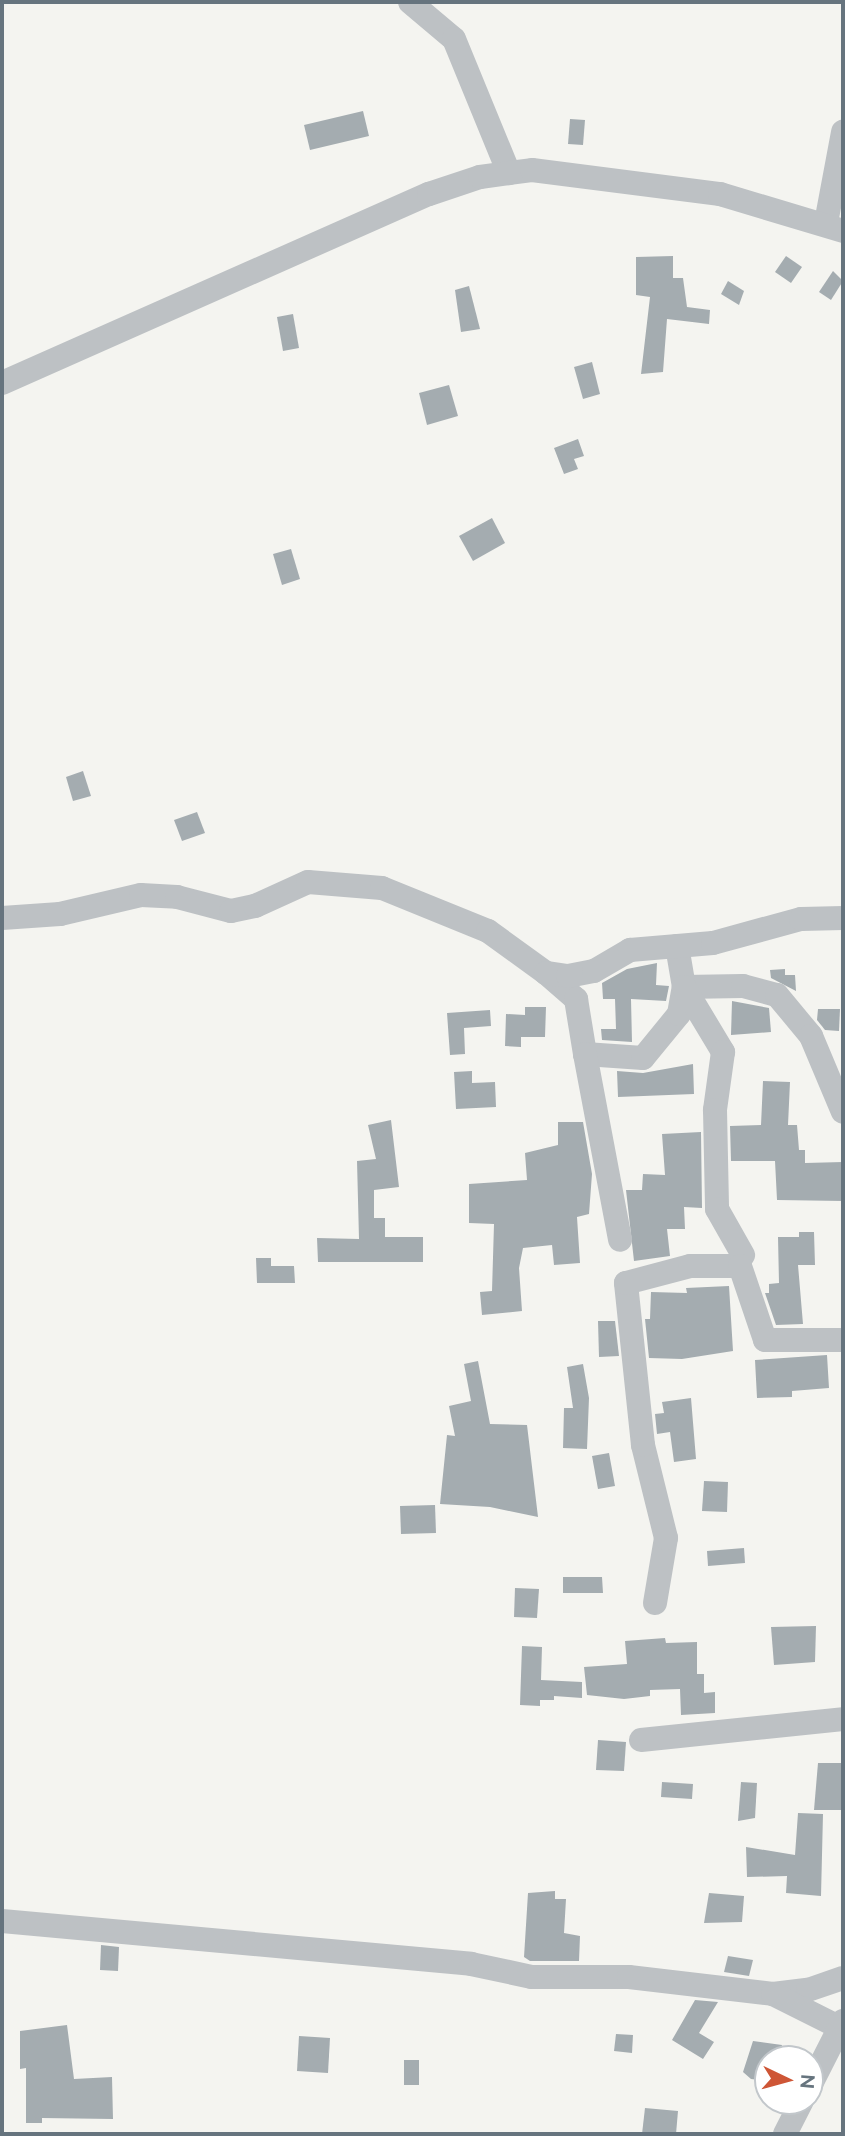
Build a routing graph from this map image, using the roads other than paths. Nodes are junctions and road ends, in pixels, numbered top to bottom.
1 (410, 2) edge
2 (843, 132) edge
3 (509, 173) junction
4 (835, 227) edge
5 (2, 383) edge
6 (2, 918) edge
7 (843, 918) edge
8 (677, 946) junction
9 (546, 973) junction
10 (684, 987) junction
11 (585, 1054) junction
12 (843, 1112) edge
13 (620, 1240) dead end
14 (743, 1255) dead end
15 (843, 1340) edge
16 (655, 1602) dead end
17 (843, 1719) edge
18 (641, 1740) dead end
19 (2, 1921) edge
20 (843, 1978) edge
21 (773, 1994) junction
22 (842, 2025) edge
23 (824, 2059) edge
24 (795, 2115) edge
25 (785, 2134) edge

1 - 3 street
2 - 4 street
3 - 4 street
3 - 5 street
6 - 9 street
7 - 8 street
8 - 9 street
8 - 10 street
9 - 11 street
10 - 11 street
10 - 12 street
10 - 14 street
11 - 13 street
15 - 16 street
17 - 18 street
19 - 21 street
20 - 21 street
21 - 22 street
22 - 23 street
24 - 25 street

